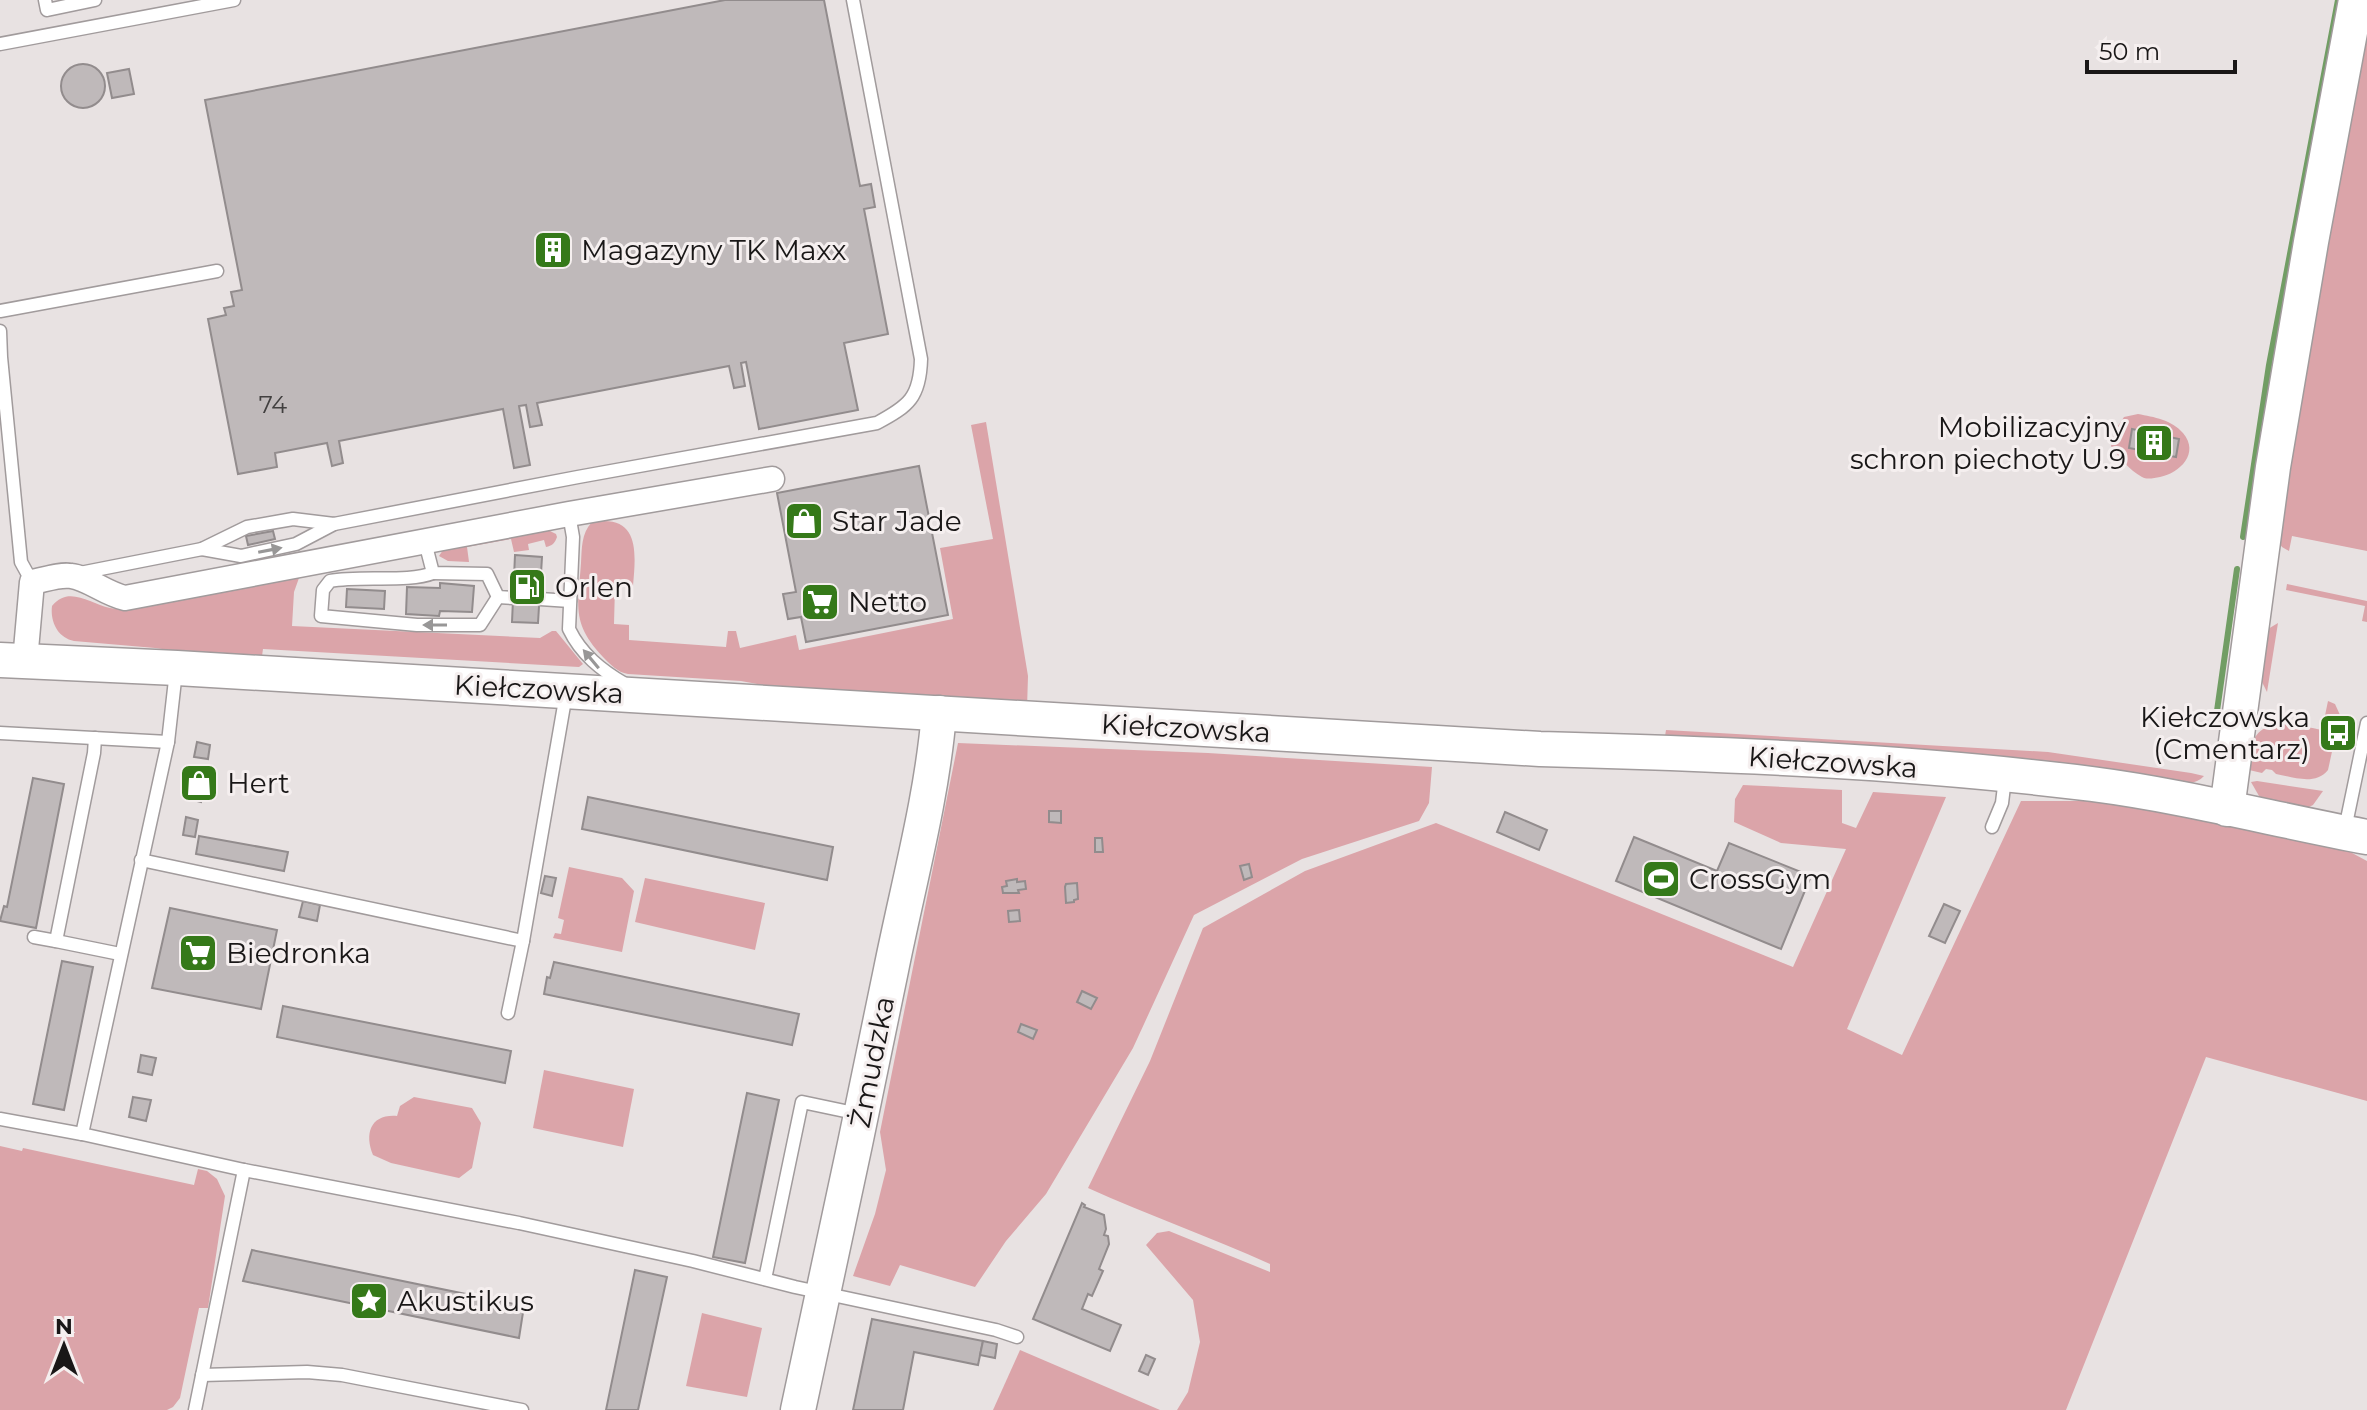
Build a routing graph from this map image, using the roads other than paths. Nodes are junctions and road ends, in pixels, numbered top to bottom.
1 (45, 0) edge
2 (95, 0) edge
3 (234, 0) edge
4 (853, 0) edge
5 (2356, 0) edge
6 (0, 44) edge
7 (217, 271) dead end
8 (0, 311) edge
9 (0, 331) edge
10 (772, 479) dead end
11 (569, 514) junction
12 (334, 524) junction
13 (425, 542) junction
14 (202, 549) junction
15 (433, 573) junction
16 (69, 575) junction
17 (32, 582) junction
18 (498, 597) junction
19 (513, 598) dead end
20 (540, 599) dead end
21 (570, 601) junction
22 (12, 661) edge
23 (177, 668) junction
24 (566, 691) junction
25 (645, 695) junction
26 (939, 713) junction
27 (2367, 723) edge
28 (0, 733) edge
29 (95, 738) junction
30 (168, 742) junction
31 (2005, 775) junction
32 (2227, 809) junction
33 (1992, 827) dead end
34 (2355, 835) edge
35 (141, 860) junction
36 (34, 937) dead end
37 (56, 941) junction
38 (523, 941) junction
39 (120, 954) junction
40 (508, 1013) dead end
41 (862, 1115) junction
42 (0, 1119) edge
43 (82, 1134) junction
44 (244, 1170) junction
45 (765, 1279) junction
46 (824, 1293) junction
47 (1017, 1337) dead end
48 (202, 1375) junction
49 (195, 1410) edge
50 (522, 1410) edge
51 (798, 1410) edge

1 - 2 lane
3 - 6 lane
4 - 12 lane
5 - 32 street
7 - 8 lane
9 - 17 lane
10 - 11 street
11 - 13 street
11 - 21 lane
12 - 14 lane
14 -> 12 lane
13 - 15 lane
13 - 16 street
14 - 16 lane
15 - 18 lane
18 -> 15 lane
16 - 17 street
17 - 22 street
18 - 19 lane
20 - 21 lane
25 -> 21 lane
22 - 23 street, Kiełczowska
23 - 24 street, Kiełczowska
23 - 30 lane
24 - 25 street, Kiełczowska
24 - 38 lane
25 - 26 street, Kiełczowska
26 - 31 street, Kiełczowska
26 - 41 street, Żmudzka
27 - 34 lane
28 - 29 lane
29 - 30 lane
29 - 37 lane
30 - 35 lane
31 - 32 street, Kiełczowska
31 - 33 lane
32 - 34 street, Kiełczowska
35 - 38 lane
35 - 39 lane
36 - 37 lane
37 - 39 lane
38 - 40 lane
39 - 43 lane
41 - 45 lane
41 - 46 street, Żmudzka
42 - 43 lane
43 - 44 lane
44 - 45 lane
44 - 48 lane
45 - 46 lane
46 - 47 lane
46 - 51 street, Żmudzka
48 - 49 lane
48 - 50 lane

